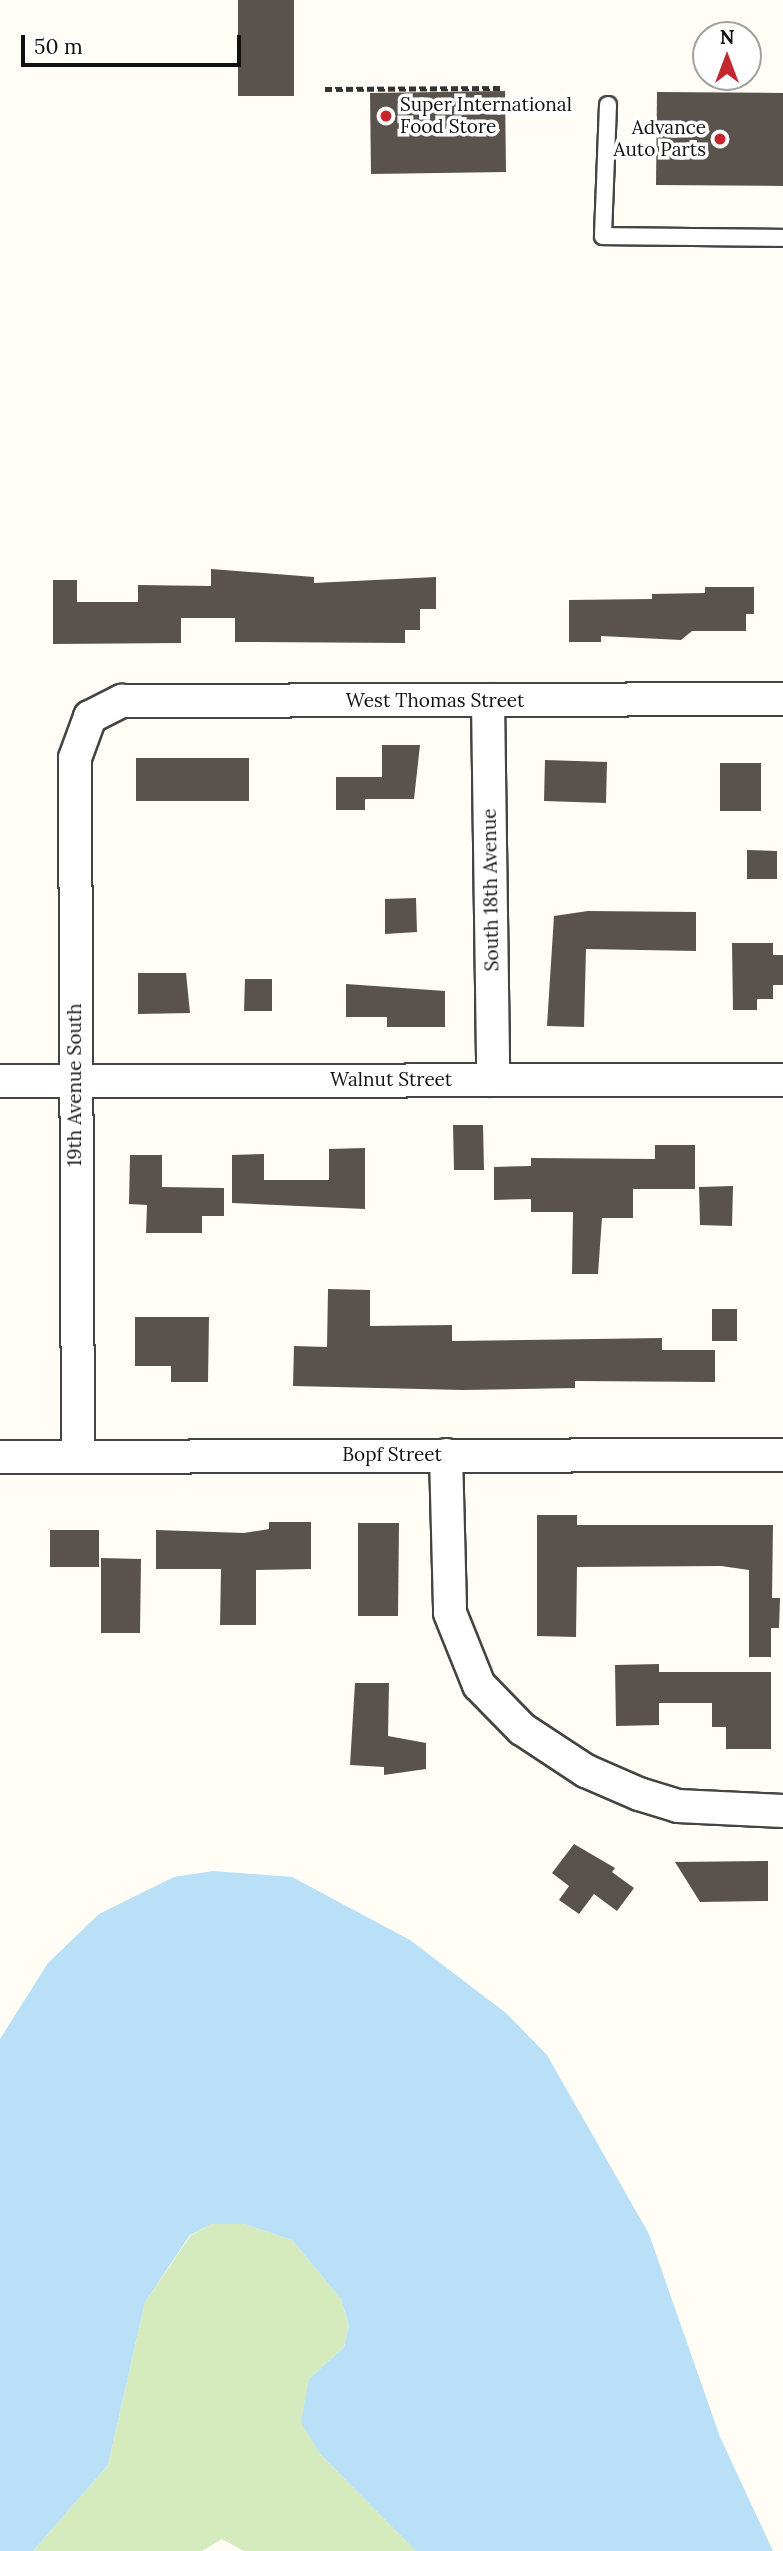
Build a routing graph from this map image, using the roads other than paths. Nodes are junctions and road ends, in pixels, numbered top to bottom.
1 (608, 106) dead end
2 (783, 238) edge
3 (783, 699) edge
4 (488, 700) junction
5 (90, 717) joint
6 (75, 1080) junction
7 (493, 1080) junction
8 (783, 1080) edge
9 (0, 1081) edge
10 (446, 1455) junction
11 (783, 1455) edge
12 (0, 1457) edge
13 (78, 1457) junction
14 (783, 1811) edge

1 - 2 lane
3 - 4 street, West Thomas Street
4 - 5 street, West Thomas Street
4 - 7 street, South 18th Avenue
5 - 6 street, 19th Avenue South
6 - 7 street, Walnut Street
6 - 9 street, Walnut Street
6 - 13 street, 19th Avenue South
7 - 8 street, Walnut Street
10 - 11 street, Bopf Street
10 - 13 street, Bopf Street
10 - 14 street
12 - 13 street, Bopf Street

